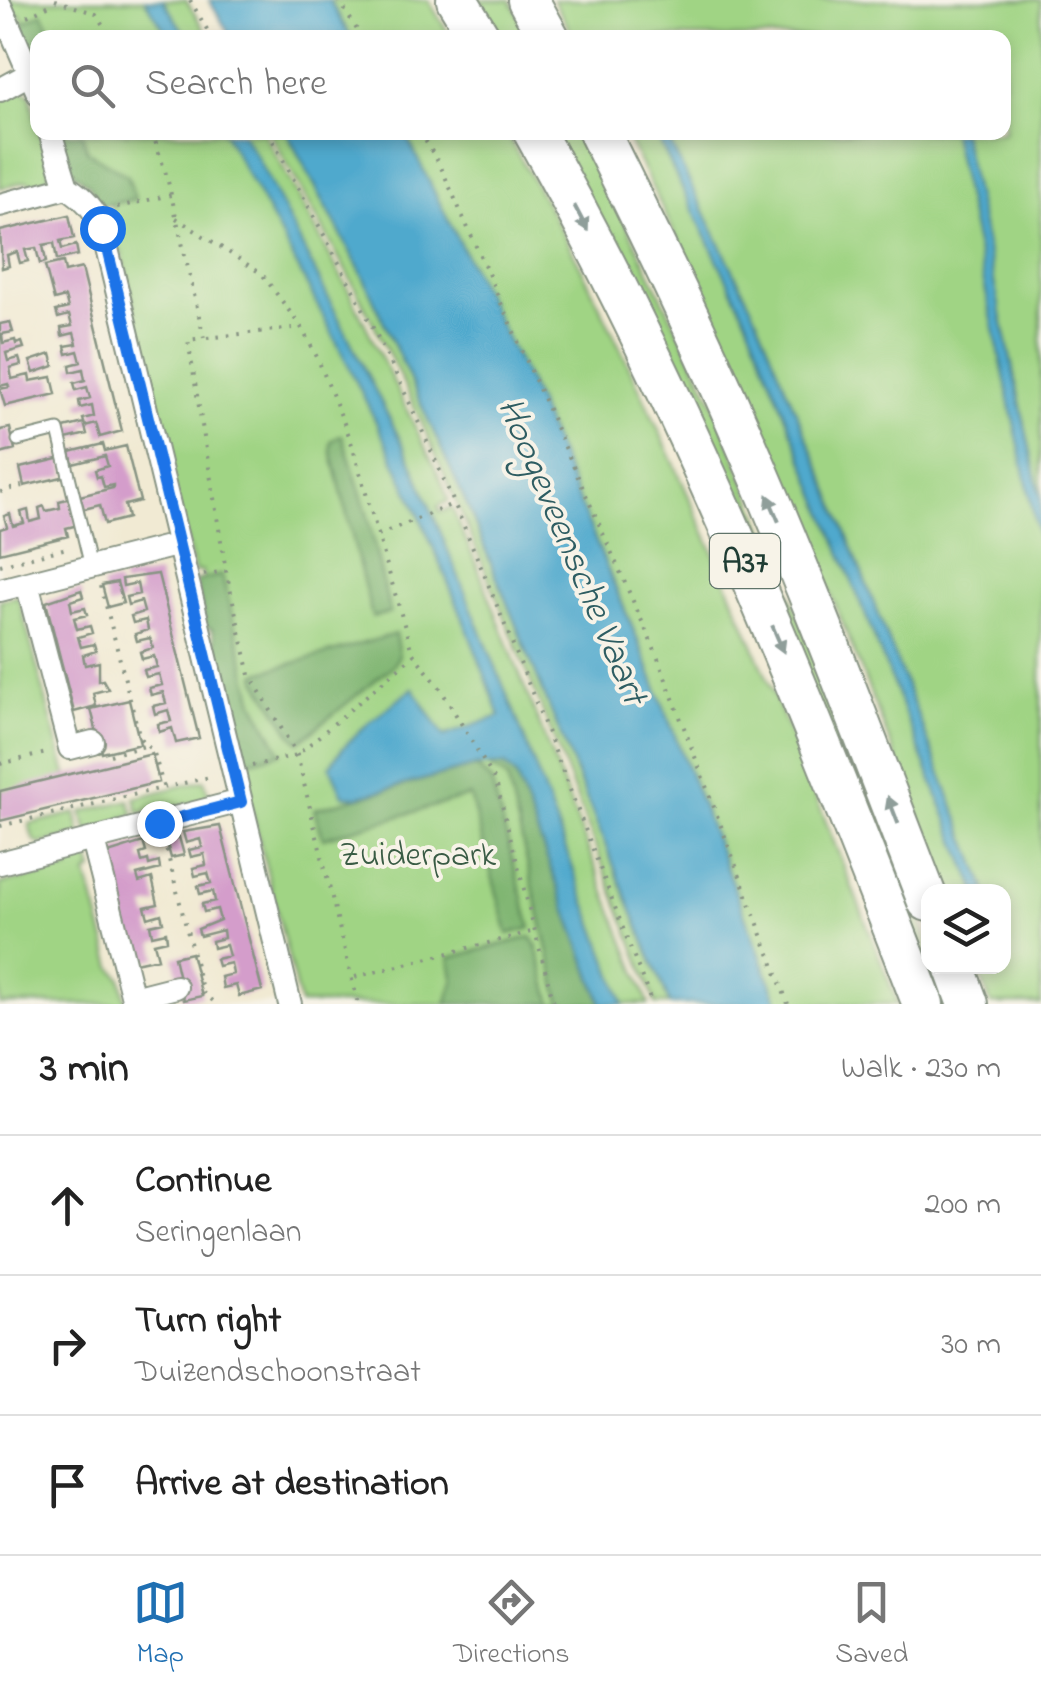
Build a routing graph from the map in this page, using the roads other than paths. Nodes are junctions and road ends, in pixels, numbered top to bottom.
1 (457, 0) edge
2 (528, 0) edge
3 (5, 15) edge
4 (475, 30) edge
5 (544, 30) edge
6 (30, 74) edge
7 (30, 84) edge
8 (0, 90) edge
9 (52, 140) edge
10 (538, 140) edge
11 (603, 140) edge
12 (66, 187) junction
13 (0, 204) edge
14 (18, 440) dead end
15 (176, 545) junction
16 (94, 566) junction
17 (27, 584) junction
18 (0, 590) edge
19 (94, 742) road end
20 (241, 802) junction
21 (93, 840) junction
22 (0, 862) edge
23 (921, 884) edge
24 (957, 974) edge
25 (186, 994) road end
26 (290, 1004) edge
27 (923, 1004) edge
28 (968, 1004) edge

1 - 4 highway
2 - 5 highway
3 - 6 street
7 - 8 street
9 - 12 street
10 -> 27 highway, A37
23 -> 11 highway, A37
12 - 13 street
12 - 15 street
14 - 16 lane
15 - 16 street
15 - 20 street
16 - 17 street
17 - 18 street
17 - 19 street
20 - 21 street
20 - 26 street
21 - 22 street
21 - 25 street
24 - 28 highway

